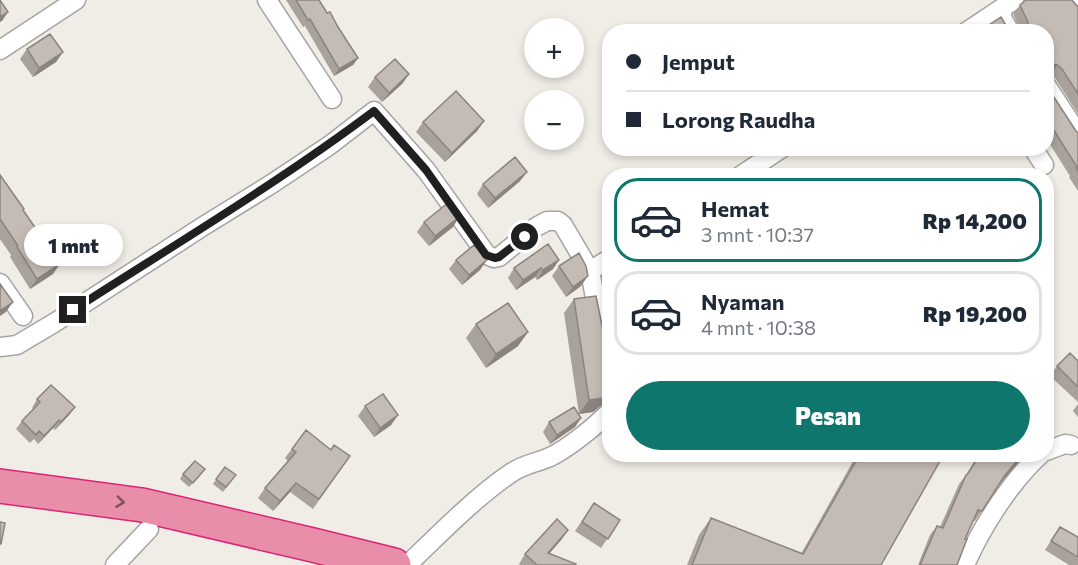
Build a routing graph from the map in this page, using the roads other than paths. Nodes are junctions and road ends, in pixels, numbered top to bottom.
1 (76, 0) edge
2 (267, 0) edge
3 (1072, 0) edge
4 (1008, 4) edge
5 (1078, 8) edge
6 (978, 24) edge
7 (1005, 24) edge
8 (0, 50) edge
9 (1054, 97) edge
10 (332, 99) dead end
11 (1078, 134) edge
12 (770, 156) edge
13 (1038, 156) edge
14 (1044, 165) dead end
15 (752, 168) edge
16 (602, 263) edge
17 (590, 271) junction
18 (0, 283) edge
19 (23, 316) dead end
20 (602, 331) edge
21 (0, 347) edge
22 (602, 418) edge
23 (1071, 445) dead end
24 (1054, 449) edge
25 (1032, 462) edge
26 (0, 486) edge
27 (0, 505) edge
28 (149, 529) junction
29 (115, 565) edge
30 (314, 565) edge
31 (394, 565) edge
32 (407, 565) edge
33 (964, 565) edge

1 - 8 street
2 - 10 street
3 - 5 street
4 - 6 street
4 - 7 street
9 - 11 street
12 - 15 street
13 - 14 street
16 - 17 street
17 - 20 street
17 - 21 street
18 - 19 street
22 - 32 street
23 - 24 street
25 - 33 street
26 -> 31 highway
27 - 28 highway
28 - 29 street
28 - 30 highway

